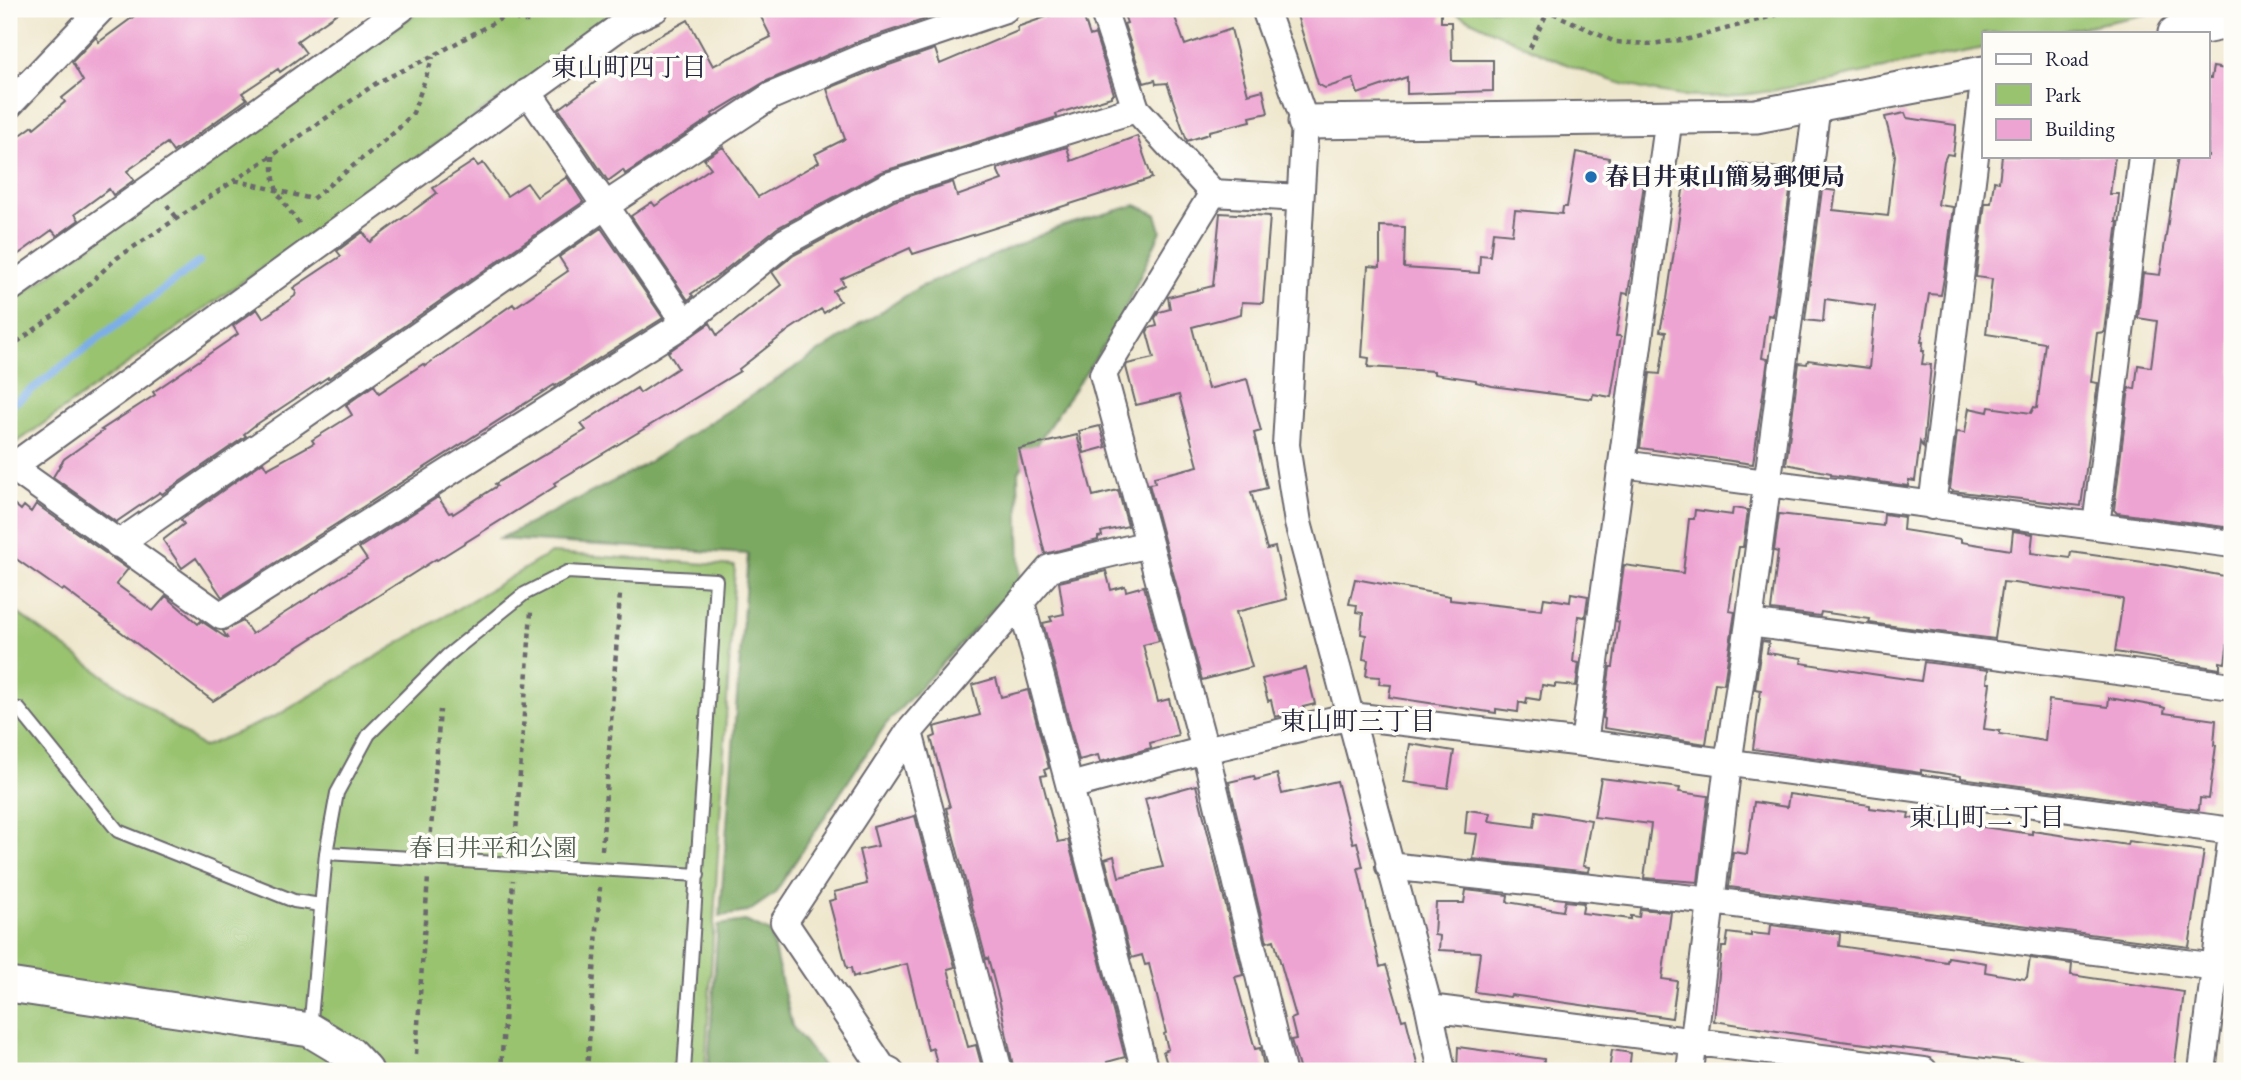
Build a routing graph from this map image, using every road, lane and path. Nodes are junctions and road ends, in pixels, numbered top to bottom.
1 (101, 9) edge
2 (401, 9) edge
3 (538, 9) edge
4 (656, 9) edge
5 (1005, 9) edge
6 (1103, 9) edge
7 (1265, 9) edge
8 (1547, 9) edge
9 (1798, 9) edge
10 (511, 11) edge
11 (2232, 21) edge
12 (2180, 32) edge
13 (1530, 48) dead end
14 (433, 56) junction
15 (1982, 73) edge
16 (528, 92) junction
17 (1982, 99) edge
18 (9, 105) edge
19 (1818, 105) junction
20 (1136, 109) junction
21 (1670, 117) junction
22 (1305, 122) junction
23 (274, 155) junction
24 (2142, 158) edge
25 (234, 180) junction
26 (275, 190) junction
27 (1213, 193) junction
28 (1300, 198) junction
29 (605, 206) junction
30 (316, 247) junction
31 (9, 289) edge
32 (685, 323) junction
33 (9, 348) edge
34 (1622, 464) junction
35 (11, 469) edge
36 (1767, 483) junction
37 (1932, 506) junction
38 (2096, 526) junction
39 (118, 544) junction
40 (1149, 544) junction
41 (2232, 544) edge
42 (622, 576) junction
43 (524, 594) junction
44 (1021, 602) junction
45 (1749, 623) junction
46 (2232, 686) edge
47 (440, 710) dead end
48 (9, 713) edge
49 (1351, 716) junction
50 (909, 733) junction
51 (1584, 743) junction
52 (1205, 750) junction
53 (1728, 764) junction
54 (1070, 786) junction
55 (2232, 833) edge
56 (326, 853) junction
57 (429, 859) junction
58 (514, 864) junction
59 (1389, 866) junction
60 (601, 869) junction
61 (698, 875) junction
62 (1712, 901) junction
63 (321, 905) junction
64 (2224, 968) edge
65 (9, 985) edge
66 (1429, 1008) junction
67 (310, 1030) junction
68 (1694, 1041) junction
69 (416, 1054) dead end
70 (366, 1071) edge
71 (501, 1071) edge
72 (587, 1071) edge
73 (684, 1071) edge
74 (890, 1071) edge
75 (999, 1071) edge
76 (1145, 1071) edge
77 (1282, 1071) edge
78 (1442, 1071) edge
79 (1690, 1071) edge
80 (1924, 1071) edge
81 (2202, 1071) edge

1 - 18 street
2 - 31 street
3 - 10 path
4 - 16 street
5 - 29 street
6 - 20 street
7 - 22 street
8 - 9 path
8 - 13 path
10 - 14 path
11 - 12 street
14 - 23 path
14 - 26 path
15 - 19 street
16 - 29 street
16 - 30 street
17 - 37 street
19 - 21 street
19 - 36 street
20 - 27 street
20 - 32 street
21 - 22 street
21 - 34 street
22 - 28 street
23 - 25 path
23 - 26 path
24 - 38 street
25 - 26 path
25 - 33 path
26 - 30 path
27 - 28 street
27 - 40 street
28 - 49 street
29 - 32 street
29 - 39 street
30 - 35 street
32 - 39 street
34 - 36 street
34 - 51 street
35 - 39 street
36 - 37 street
36 - 45 street
37 - 38 street
38 - 41 street
40 - 44 street
40 - 52 street
42 - 43 lane
42 - 60 path
42 - 61 lane
43 - 56 lane
43 - 58 path
44 - 50 street
44 - 54 street
45 - 46 street
45 - 53 street
47 - 57 path
48 - 63 lane
49 - 51 street
49 - 52 street
49 - 59 street
50 - 74 street
50 - 75 street
51 - 53 street
52 - 54 street
52 - 77 street
53 - 55 street
53 - 62 street
54 - 76 street
55 - 64 street
56 - 57 lane
56 - 63 lane
57 - 58 lane
57 - 69 path
58 - 60 lane
58 - 71 path
59 - 62 street
59 - 66 street
60 - 61 lane
60 - 72 path
61 - 73 lane
62 - 64 street
62 - 68 street
63 - 67 lane
64 - 81 street
65 - 67 street
66 - 68 street
66 - 78 street
67 - 70 street
68 - 79 street
68 - 80 street

